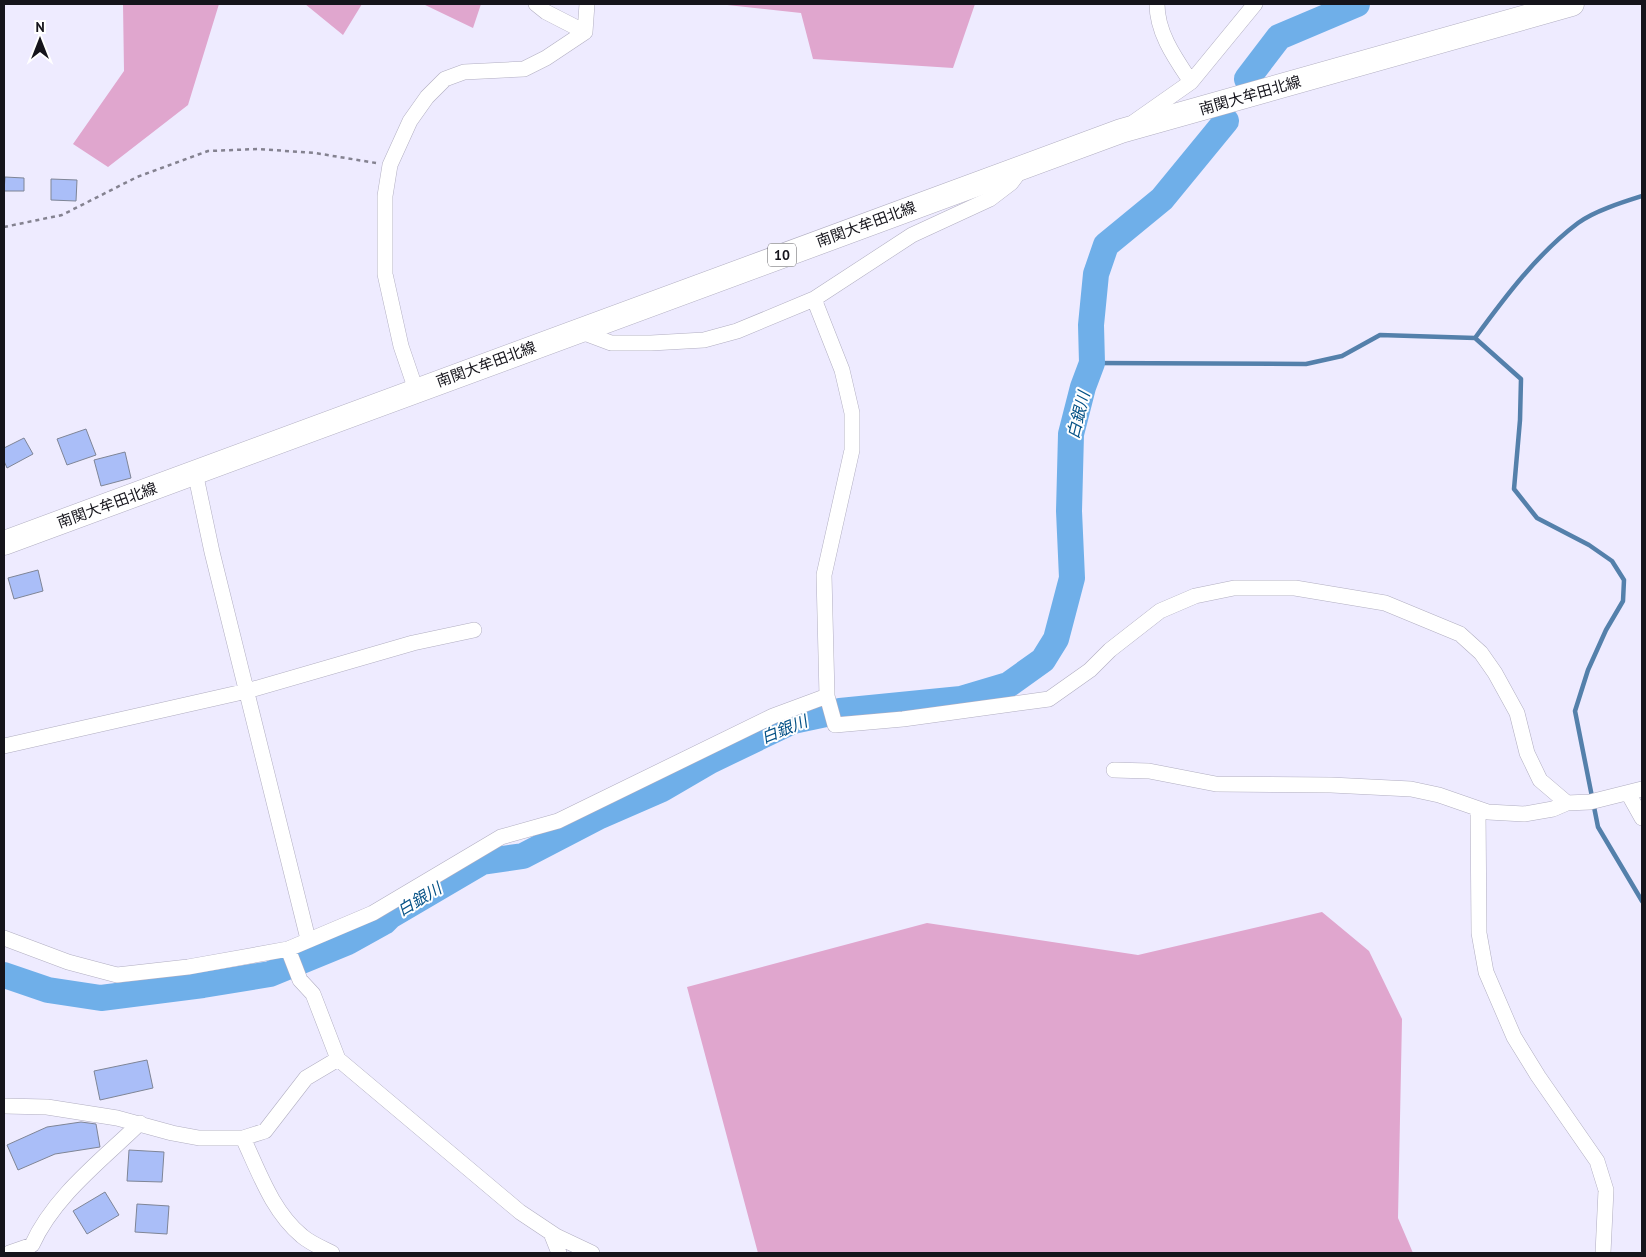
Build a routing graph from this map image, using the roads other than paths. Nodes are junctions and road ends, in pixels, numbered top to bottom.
1 (536, 4) edge
2 (587, 4) edge
3 (1157, 4) edge
4 (1256, 4) edge
5 (1572, 4) edge
6 (585, 32) junction
7 (1191, 82) junction
8 (1122, 131) junction
9 (1024, 166) junction
10 (814, 299) junction
11 (578, 330) junction
12 (416, 390) junction
13 (195, 472) junction
14 (4, 543) edge
15 (474, 630) dead end
16 (247, 691) junction
17 (828, 701) junction
18 (4, 746) edge
19 (1114, 770) dead end
20 (1635, 791) edge
21 (1567, 803) junction
22 (1478, 809) junction
23 (1642, 818) edge
24 (4, 938) edge
25 (308, 939) junction
26 (288, 949) junction
27 (338, 1059) junction
28 (4, 1106) edge
29 (140, 1124) junction
30 (243, 1138) junction
31 (551, 1233) junction
32 (34, 1249) edge
33 (9, 1253) edge
34 (332, 1253) edge
35 (559, 1253) edge
36 (592, 1253) edge
37 (1603, 1253) edge

1 - 6 street
2 - 6 street
3 - 7 street
4 - 7 street
5 - 8 main road, 南関大牟田北線 / 10
6 - 12 street
7 - 8 street
8 - 9 main road, 南関大牟田北線 / 10
9 - 10 street
9 - 11 main road, 南関大牟田北線 / 10
10 - 11 street
10 - 17 street
11 - 12 main road, 南関大牟田北線 / 10
12 - 13 main road, 南関大牟田北線 / 10
13 - 14 main road, 南関大牟田北線 / 10
13 - 16 street
15 - 16 street
16 - 18 street
16 - 25 street
17 - 21 street
17 - 25 street
19 - 22 street
20 - 21 street
20 - 23 street
21 - 22 street
22 - 37 street
24 - 26 street
25 - 26 street
26 - 27 street
27 - 30 street
27 - 31 street
28 - 29 street
29 - 30 street
29 - 32 street
30 - 34 street
31 - 35 street
31 - 36 street
32 - 33 street

